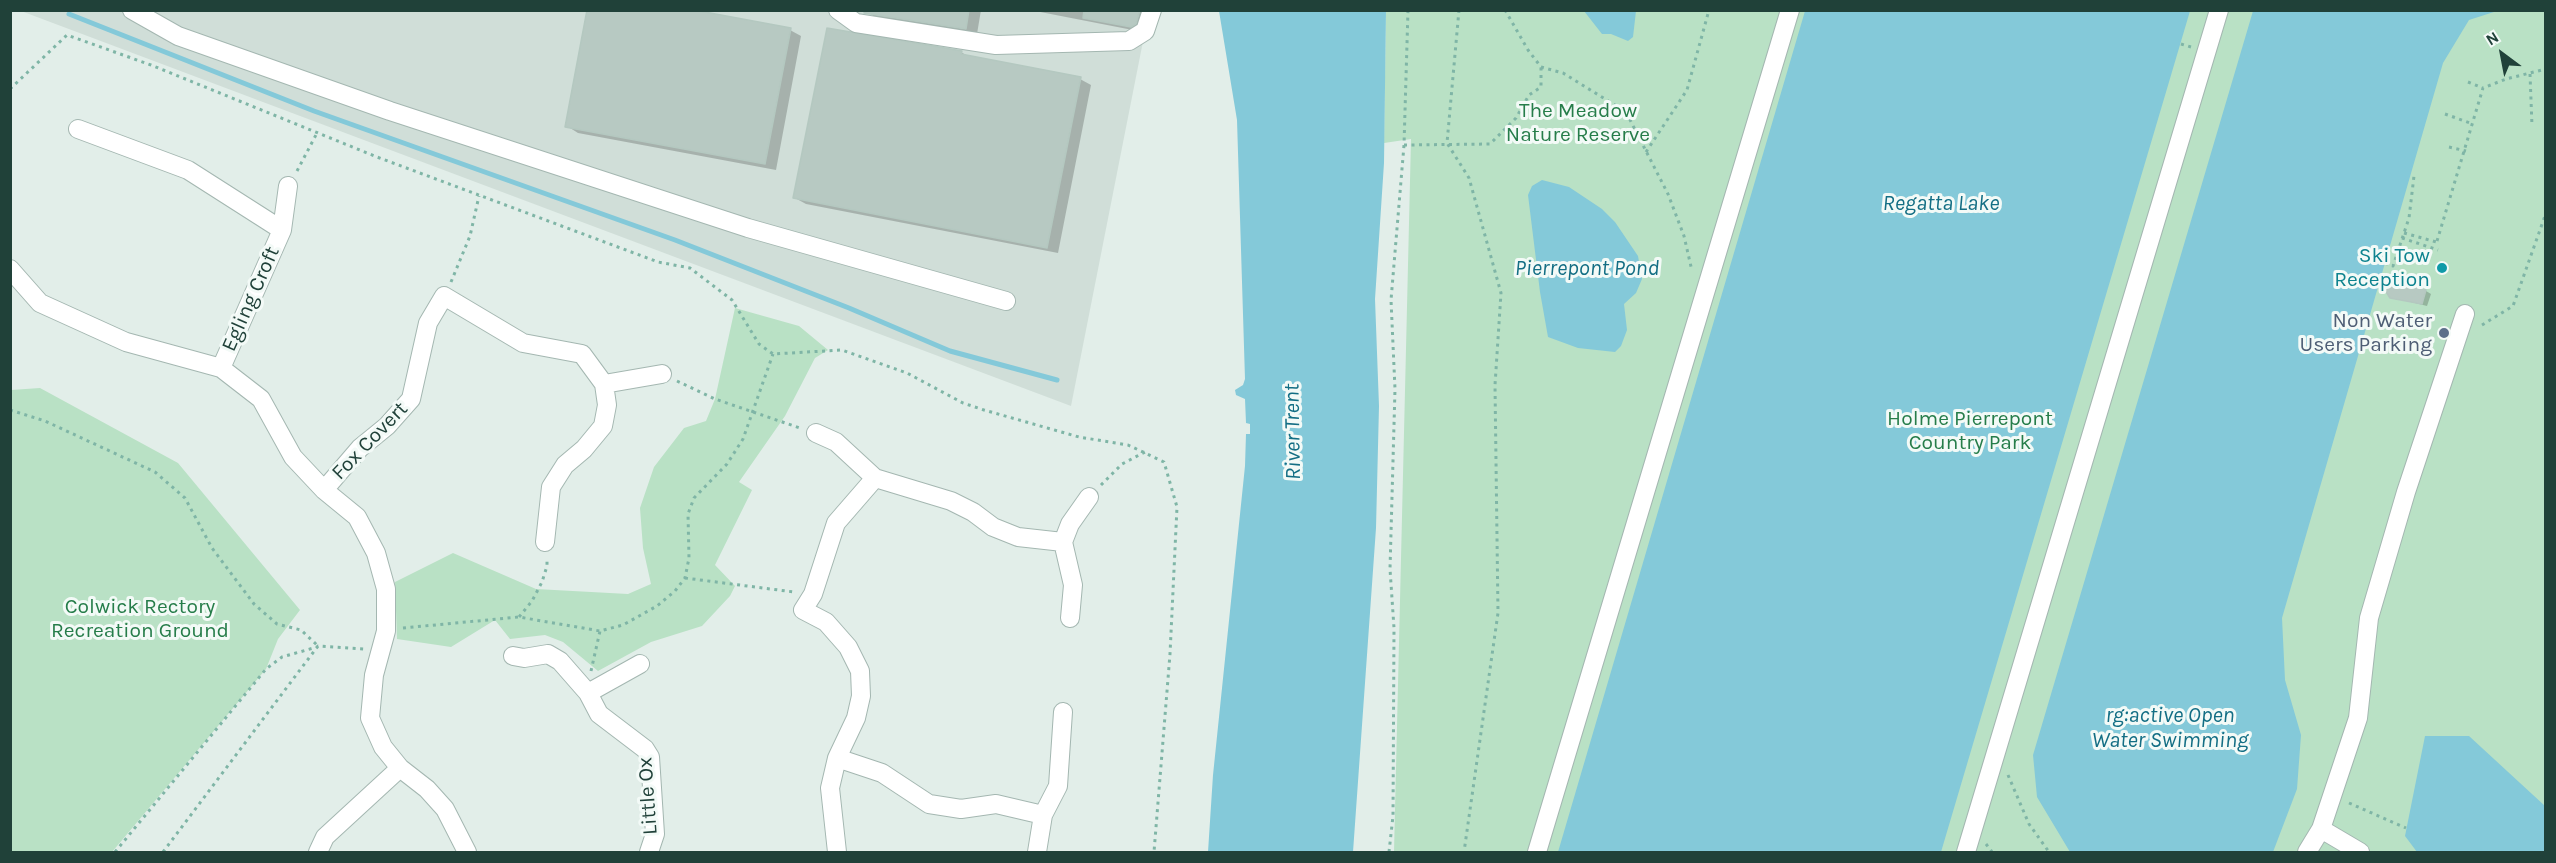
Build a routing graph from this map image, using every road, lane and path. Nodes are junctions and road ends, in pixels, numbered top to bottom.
1 (132, 10) edge
2 (838, 10) edge
3 (1152, 10) edge
4 (1408, 10) edge
5 (1459, 10) edge
6 (1505, 10) edge
7 (1709, 10) edge
8 (1790, 10) edge
9 (2219, 10) edge
10 (1542, 67) junction
11 (2546, 69) edge
12 (2530, 74) junction
13 (2468, 82) dead end
14 (10, 88) edge
15 (2483, 88) junction
16 (2445, 114) dead end
17 (2473, 124) junction
18 (2532, 126) dead end
19 (78, 129) dead end
20 (317, 133) junction
21 (1446, 143) junction
22 (1404, 145) junction
23 (2449, 147) dead end
24 (2466, 151) junction
25 (1646, 152) junction
26 (2415, 176) dead end
27 (288, 186) joint
28 (479, 195) junction
29 (2546, 213) edge
30 (282, 230) junction
31 (2404, 232) junction
32 (2402, 238) junction
33 (2438, 250) dead end
34 (2385, 263) dead end
35 (10, 269) edge
36 (1693, 274) dead end
37 (444, 296) junction
38 (1006, 301) dead end
39 (2465, 314) dead end
40 (2458, 336) junction
41 (773, 354) junction
42 (221, 368) junction
43 (662, 374) joint
44 (604, 384) junction
45 (10, 410) edge
46 (752, 413) junction
47 (816, 433) joint
48 (1146, 452) junction
49 (875, 478) junction
50 (324, 490) junction
51 (1089, 497) joint
52 (545, 542) joint
53 (1063, 542) junction
54 (685, 578) junction
55 (813, 594) junction
56 (519, 617) junction
57 (1070, 618) dead end
58 (386, 631) junction
59 (600, 631) junction
60 (318, 646) junction
61 (513, 656) dead end
62 (640, 664) dead end
63 (588, 693) junction
64 (1063, 712) dead end
65 (1997, 750) junction
66 (837, 758) junction
67 (400, 768) junction
68 (2331, 795) junction
69 (1043, 815) junction
70 (2406, 828) dead end
71 (2321, 829) junction
72 (115, 852) edge
73 (163, 852) edge
74 (318, 852) edge
75 (467, 852) edge
76 (649, 852) edge
77 (837, 852) edge
78 (1037, 852) edge
79 (1154, 852) edge
80 (1389, 852) edge
81 (1464, 852) edge
82 (1537, 852) edge
83 (1966, 852) edge
84 (2049, 852) edge
85 (2307, 852) edge
86 (2360, 852) edge

1 - 38 street
2 - 3 street
4 - 22 path
5 - 21 path
6 - 10 path
7 - 25 path
8 - 82 street
9 - 65 street
10 - 21 path
10 - 25 path
11 - 12 path
12 - 15 path
12 - 18 path
13 - 15 path
14 - 20 path
15 - 17 path
16 - 17 path
17 - 24 path
19 - 30 street, Egling Croft
20 - 27 path
20 - 28 path
21 - 22 path
21 - 81 path
22 - 80 path
23 - 24 path
24 - 31 path
25 - 36 path
26 - 31 path
27 - 30 street, Egling Croft
28 - 37 path
28 - 41 path
29 - 40 path
30 - 42 street, Egling Croft
31 - 32 path
32 - 33 path
32 - 34 path
35 - 42 street
37 - 44 street
37 - 50 street, Fox Covert
39 - 40 street
40 - 68 street
41 - 46 path
41 - 48 path
42 - 50 street
43 - 44 street
43 - 46 path
44 - 52 street
45 - 60 path
46 - 47 path
46 - 54 path
47 - 49 street
48 - 51 path
48 - 79 path
49 - 53 street
49 - 55 street
50 - 58 street
51 - 53 street
52 - 56 path
53 - 57 street
54 - 55 path
54 - 59 path
55 - 66 street
56 - 58 path
56 - 59 path
58 - 60 path
58 - 67 street
59 - 63 path
60 - 72 path
60 - 73 path
61 - 63 street, Little Ox
62 - 63 street
63 - 76 street, Little Ox
64 - 69 street
65 - 83 street
65 - 84 path
66 - 69 street
66 - 77 street
67 - 74 street
67 - 75 street
68 - 70 path
68 - 71 street
69 - 78 street
71 - 85 street
71 - 86 street

